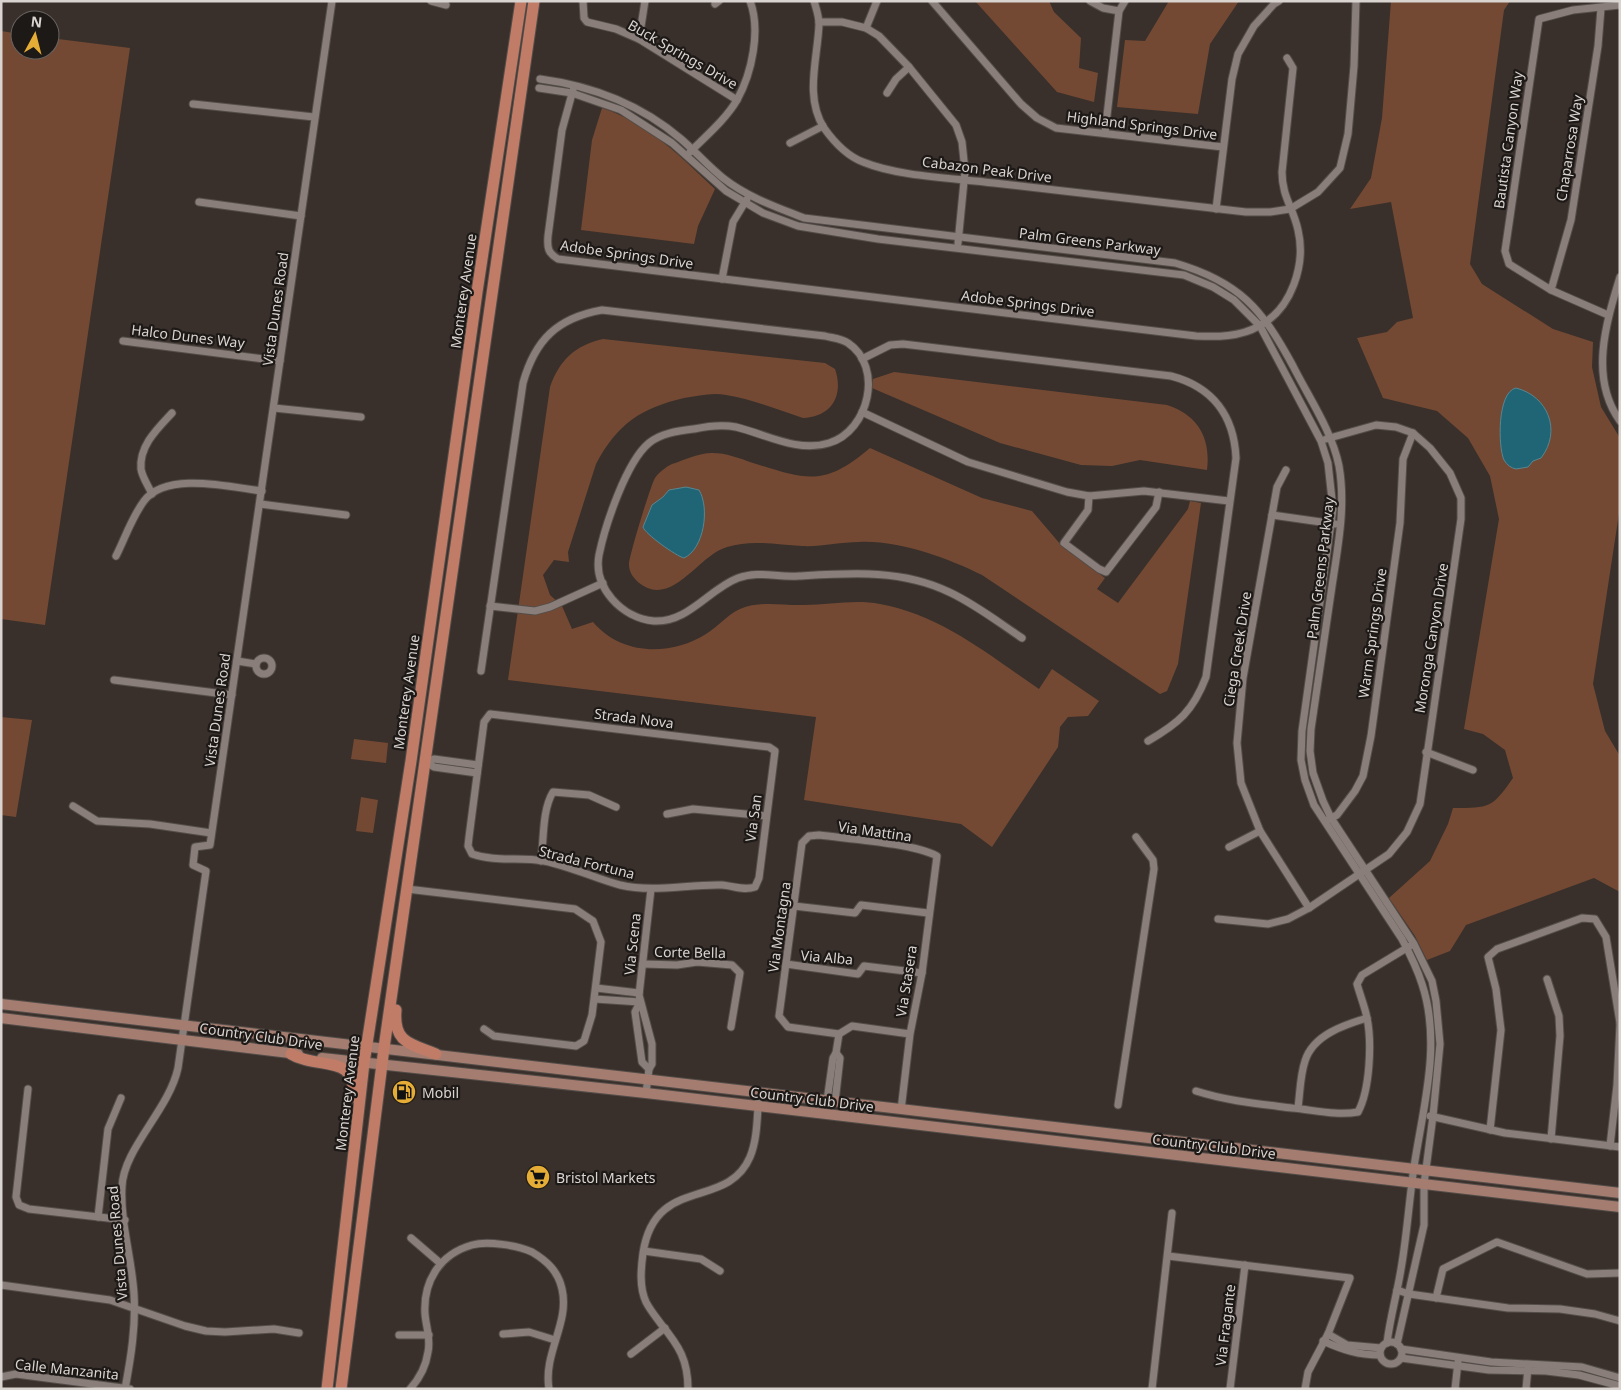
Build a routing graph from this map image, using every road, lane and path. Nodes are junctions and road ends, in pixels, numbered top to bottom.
1 (332, 1) edge
2 (431, 1) edge
3 (521, 1) edge
4 (534, 1) edge
5 (583, 1) edge
6 (645, 1) edge
7 (750, 1) edge
8 (814, 1) edge
9 (877, 1) edge
10 (932, 1) edge
11 (1090, 1) edge
12 (1125, 1) edge
13 (1279, 1) edge
14 (1356, 1) edge
15 (446, 5) dead end
16 (1620, 5) edge
17 (1601, 8) junction
18 (1119, 11) junction
19 (819, 22) junction
20 (866, 28) junction
21 (639, 39) junction
22 (1287, 58) dead end
23 (909, 67) junction
24 (540, 80) dead end
25 (574, 85) junction
26 (539, 88) dead end
27 (887, 92) dead end
28 (572, 93) junction
29 (737, 100) junction
30 (193, 104) dead end
31 (314, 117) junction
32 (823, 126) junction
33 (1105, 133) junction
34 (790, 143) dead end
35 (1223, 147) junction
36 (689, 153) junction
37 (964, 179) junction
38 (749, 194) junction
39 (199, 202) dead end
40 (744, 202) junction
41 (1216, 209) junction
42 (1290, 209) junction
43 (300, 216) junction
44 (958, 238) junction
45 (958, 248) junction
46 (480, 275) junction
47 (1620, 277) edge
48 (722, 279) junction
49 (1551, 290) junction
50 (1608, 315) junction
51 (1263, 323) junction
52 (488, 332) junction
53 (123, 340) dead end
54 (862, 359) junction
55 (280, 360) junction
56 (274, 408) junction
57 (862, 412) junction
58 (172, 413) dead end
59 (361, 417) dead end
60 (1620, 421) edge
61 (1413, 433) junction
62 (1330, 437) junction
63 (1321, 441) junction
64 (1286, 470) dead end
65 (262, 491) junction
66 (1160, 492) junction
67 (152, 494) junction
68 (1089, 496) junction
69 (1229, 501) junction
70 (260, 504) junction
71 (346, 515) dead end
72 (1272, 515) junction
73 (1331, 524) junction
74 (1341, 525) junction
75 (116, 556) dead end
76 (603, 583) junction
77 (490, 606) junction
78 (1022, 638) dead end
79 (237, 661) junction
80 (256, 664) dead end
81 (481, 671) dead end
82 (114, 680) dead end
83 (232, 695) junction
84 (419, 704) junction
85 (1148, 741) dead end
86 (775, 751) joint
87 (1426, 752) junction
88 (426, 762) junction
89 (478, 769) junction
90 (1473, 770) dead end
91 (73, 806) dead end
92 (616, 807) dead end
93 (668, 814) dead end
94 (766, 816) junction
95 (1331, 818) junction
96 (1324, 822) junction
97 (1260, 831) junction
98 (212, 833) junction
99 (808, 836) joint
100 (1136, 837) dead end
101 (1229, 847) dead end
102 (937, 856) joint
103 (541, 861) junction
104 (1366, 869) junction
105 (1359, 874) junction
106 (755, 887) joint
107 (407, 889) junction
108 (651, 889) junction
109 (794, 906) junction
110 (1309, 908) junction
111 (928, 913) junction
112 (1218, 919) dead end
113 (1414, 944) junction
114 (1407, 948) junction
115 (643, 964) junction
116 (786, 964) junction
117 (395, 970) junction
118 (922, 974) junction
119 (1547, 979) dead end
120 (596, 988) junction
121 (614, 990) junction
122 (639, 993) junction
123 (595, 999) junction
124 (614, 1000) junction
125 (640, 1002) junction
126 (1, 1004) edge
127 (1, 1018) edge
128 (1367, 1018) junction
129 (1620, 1024) edge
130 (183, 1026) junction
131 (731, 1026) dead end
132 (484, 1029) dead end
133 (839, 1034) junction
134 (910, 1034) junction
135 (181, 1039) junction
136 (367, 1046) junction
137 (384, 1048) junction
138 (291, 1054) junction
139 (436, 1054) junction
140 (364, 1064) junction
141 (382, 1066) junction
142 (648, 1074) junction
143 (1618, 1086) edge
144 (28, 1089) dead end
145 (1196, 1091) dead end
146 (646, 1093) junction
147 (759, 1093) junction
148 (121, 1098) dead end
149 (831, 1102) junction
150 (1118, 1105) dead end
151 (758, 1107) junction
152 (1298, 1108) junction
153 (901, 1110) junction
154 (1424, 1114) junction
155 (1433, 1116) junction
156 (358, 1125) junction
157 (1490, 1130) junction
158 (1551, 1139) junction
159 (1610, 1146) junction
160 (1620, 1147) edge
161 (1414, 1168) junction
162 (1426, 1170) junction
163 (1412, 1183) junction
164 (1424, 1184) junction
165 (1620, 1193) edge
166 (1620, 1207) edge
167 (1172, 1213) dead end
168 (98, 1217) junction
169 (125, 1220) junction
170 (410, 1238) dead end
171 (644, 1251) junction
172 (1168, 1256) junction
173 (440, 1264) junction
174 (1245, 1265) junction
175 (720, 1271) dead end
176 (1620, 1273) edge
177 (1, 1285) edge
178 (1397, 1290) junction
179 (1409, 1294) junction
180 (1436, 1298) junction
181 (135, 1307) junction
182 (1620, 1321) edge
183 (665, 1328) junction
184 (299, 1333) dead end
185 (503, 1334) dead end
186 (399, 1335) dead end
187 (429, 1335) junction
188 (1326, 1337) junction
189 (555, 1340) junction
190 (1399, 1347) junction
191 (1383, 1349) junction
192 (631, 1354) dead end
193 (1458, 1357) junction
194 (1401, 1358) junction
195 (1458, 1365) junction
196 (1528, 1367) junction
197 (1599, 1376) junction
198 (1, 1377) edge
199 (1620, 1378) edge
200 (1620, 1386) edge
201 (127, 1388) edge
202 (328, 1389) edge
203 (342, 1389) edge
204 (410, 1389) edge
205 (549, 1389) edge
206 (688, 1389) edge
207 (1152, 1389) edge
208 (1230, 1389) edge
209 (1305, 1389) edge
210 (1455, 1389) edge
211 (1526, 1389) edge
212 (1598, 1389) edge

1 - 31 street, Vista Dunes Road
2 - 15 street
3 - 46 main road, Monterey Avenue
4 - 52 main road
5 - 21 street, Buck Springs Drive
6 - 21 street
7 - 29 street
8 - 19 street, Cabazon Peak Drive
9 - 20 street
10 - 33 street, Highland Springs Drive
11 - 18 street
12 - 18 street
13 - 35 street
14 - 42 street
16 - 17 street
17 - 49 street, Chaparrosa Way
17 - 49 street, Bautista Canyon Way
18 - 33 street
19 - 20 street
19 - 32 street, Cabazon Peak Drive
20 - 23 street
21 - 29 street, Buck Springs Drive
22 - 42 street
23 - 27 street
23 - 37 street
24 - 25 street, Palm Greens Parkway
25 - 28 street, Adobe Springs Drive
25 - 36 street, Palm Greens Parkway
26 - 28 street, Palm Greens Parkway
28 - 36 street, Palm Greens Parkway
28 - 48 street, Adobe Springs Drive
29 - 36 street
30 - 31 street
31 - 43 street, Vista Dunes Road
32 - 34 street
32 - 37 street, Cabazon Peak Drive
33 - 35 street, Highland Springs Drive
35 - 41 street
36 - 38 street, Palm Greens Parkway
36 - 40 street, Palm Greens Parkway
37 - 41 street, Cabazon Peak Drive
37 - 44 street
38 - 40 street
38 - 44 street, Palm Greens Parkway
39 - 43 street
40 - 45 street, Palm Greens Parkway
40 - 48 street
41 - 42 street, Cabazon Peak Drive
42 - 51 street
43 - 55 street, Vista Dunes Road
44 - 45 street
44 - 51 street, Palm Greens Parkway
45 - 51 street, Palm Greens Parkway
46 - 52 main road
46 - 84 main road, Monterey Avenue
47 - 50 street
48 - 51 street, Adobe Springs Drive
49 - 50 street
50 - 60 street
51 - 62 street, Palm Greens Parkway
51 - 63 street, Palm Greens Parkway
52 - 88 main road
53 - 55 street, Halco Dunes Way
54 - 57 street
54 - 69 street
54 - 77 street
55 - 56 street, Vista Dunes Road
56 - 59 street
56 - 65 street, Vista Dunes Road
57 - 68 street
57 - 76 street
58 - 67 street
61 - 62 street, Moronga Canyon Drive
61 - 87 street, Moronga Canyon Drive
61 - 95 street, Warm Springs Drive
62 - 63 street, Moronga Canyon Drive
62 - 74 street, Palm Greens Parkway
63 - 73 street, Palm Greens Parkway
64 - 72 street, Ciega Creek Drive
65 - 67 street
65 - 70 street, Vista Dunes Road
66 - 68 street
66 - 68 street
66 - 69 street
67 - 75 street
69 - 85 street
70 - 71 street
70 - 79 street, Vista Dunes Road
72 - 73 street
72 - 97 street, Ciega Creek Drive
73 - 74 street
73 - 96 street, Palm Greens Parkway
74 - 95 street, Palm Greens Parkway
76 - 77 street
76 - 78 street
77 - 81 street
79 - 80 street
79 - 83 street, Vista Dunes Road
82 - 83 street
83 - 98 street, Vista Dunes Road
84 - 88 main road
84 - 136 main road, Monterey Avenue
86 - 89 street, Strada Nova
86 - 94 street, Via San
87 - 90 street
87 - 104 street, Moronga Canyon Drive
88 - 89 street
88 - 107 main road
89 - 103 street, Strada Fortuna
91 - 98 street
92 - 103 street
93 - 94 street
94 - 106 street, Via San
95 - 96 street, Warm Springs Drive
95 - 104 street, Palm Greens Parkway
96 - 105 street, Palm Greens Parkway
97 - 101 street
97 - 110 street, Ciega Creek Drive
98 - 130 street, Vista Dunes Road
99 - 102 street, Via Mattina
99 - 109 street, Via Montagna
100 - 150 street
102 - 111 street, Via Stasera
103 - 108 street, Strada Fortuna
104 - 105 street, Moronga Canyon Drive
104 - 113 street, Palm Greens Parkway
105 - 110 street, Moronga Canyon Drive
105 - 114 street, Palm Greens Parkway
106 - 108 street, Strada Fortuna
107 - 117 main road
107 - 120 street
108 - 115 street, Via Scena
109 - 111 street
109 - 116 street, Via Montagna
110 - 112 street, Moronga Canyon Drive
111 - 118 street, Via Stasera
113 - 114 street
113 - 155 street, Palm Greens Parkway
114 - 128 street
114 - 154 street, Palm Greens Parkway
115 - 122 street, Via Scena
115 - 131 street, Corte Bella
116 - 118 street, Via Alba
116 - 133 street, Via Montagna
117 - 137 main road
117 - 139 main road
118 - 134 street, Via Stasera
119 - 158 street
120 - 121 street
120 - 123 street
121 - 122 street
121 - 124 street
122 - 125 street, Via Scena
123 - 124 street
123 - 132 street
124 - 125 street
125 - 142 street, Via Scena
125 - 142 street, Via Scena
126 - 130 main road, Country Club Drive
127 - 135 main road, Country Club Drive
128 - 152 street
128 - 152 street
129 - 143 street
129 - 157 street
130 - 135 street, Vista Dunes Road
130 - 136 main road, Country Club Drive
133 - 134 street
133 - 149 street
134 - 153 street, Via Stasera
135 - 138 main road, Country Club Drive
135 - 169 street, Vista Dunes Road
136 - 137 main road, Country Club Drive
136 - 140 main road, Monterey Avenue
137 - 139 main road, Country Club Drive
137 - 141 main road
138 - 140 main road, Country Club Drive
138 - 156 main road
139 - 142 main road, Country Club Drive
140 - 141 main road, Country Club Drive
140 - 156 main road, Monterey Avenue
141 - 146 main road, Country Club Drive
141 - 203 main road
142 - 146 street, Via Scena
142 - 147 main road, Country Club Drive
143 - 159 street
144 - 168 street
145 - 152 street
146 - 151 main road, Country Club Drive
147 - 149 main road, Country Club Drive
147 - 151 street
148 - 168 street
149 - 153 main road, Country Club Drive
151 - 163 main road, Country Club Drive
151 - 171 street
153 - 161 main road, Country Club Drive
154 - 155 street
154 - 161 street, Palm Greens Parkway
155 - 157 street
155 - 162 street, Palm Greens Parkway
156 - 202 main road, Monterey Avenue
157 - 158 street
158 - 159 street
159 - 160 street
161 - 162 main road, Country Club Drive
161 - 163 street, Palm Greens Parkway
162 - 164 street, Palm Greens Parkway
162 - 165 main road, Country Club Drive
163 - 164 main road, Country Club Drive
163 - 178 street, Palm Greens Parkway
164 - 166 main road, Country Club Drive
164 - 179 street, Palm Greens Parkway
167 - 172 street
168 - 169 street
169 - 181 street, Vista Dunes Road
170 - 173 street
171 - 175 street
171 - 183 street
172 - 174 street
172 - 207 street
173 - 187 street
173 - 189 street
174 - 188 street
174 - 208 street, Via Fragante
176 - 180 street
177 - 181 street
178 - 179 street
178 - 191 street, Palm Greens Parkway
179 - 180 street
179 - 190 street, Palm Greens Parkway
180 - 182 street
181 - 184 street
181 - 201 street, Vista Dunes Road
183 - 192 street
183 - 206 street
185 - 189 street
186 - 187 street
187 - 204 street
188 - 191 street
188 - 209 street
189 - 205 street
190 - 191 street
190 - 193 street
190 - 194 street, Palm Greens Parkway
191 - 194 street
193 - 195 street
193 - 196 street
194 - 195 street
195 - 196 street
195 - 210 street
196 - 197 street
196 - 211 street
197 - 199 street
197 - 200 street
197 - 212 street
198 - 201 street, Calle Manzanita

